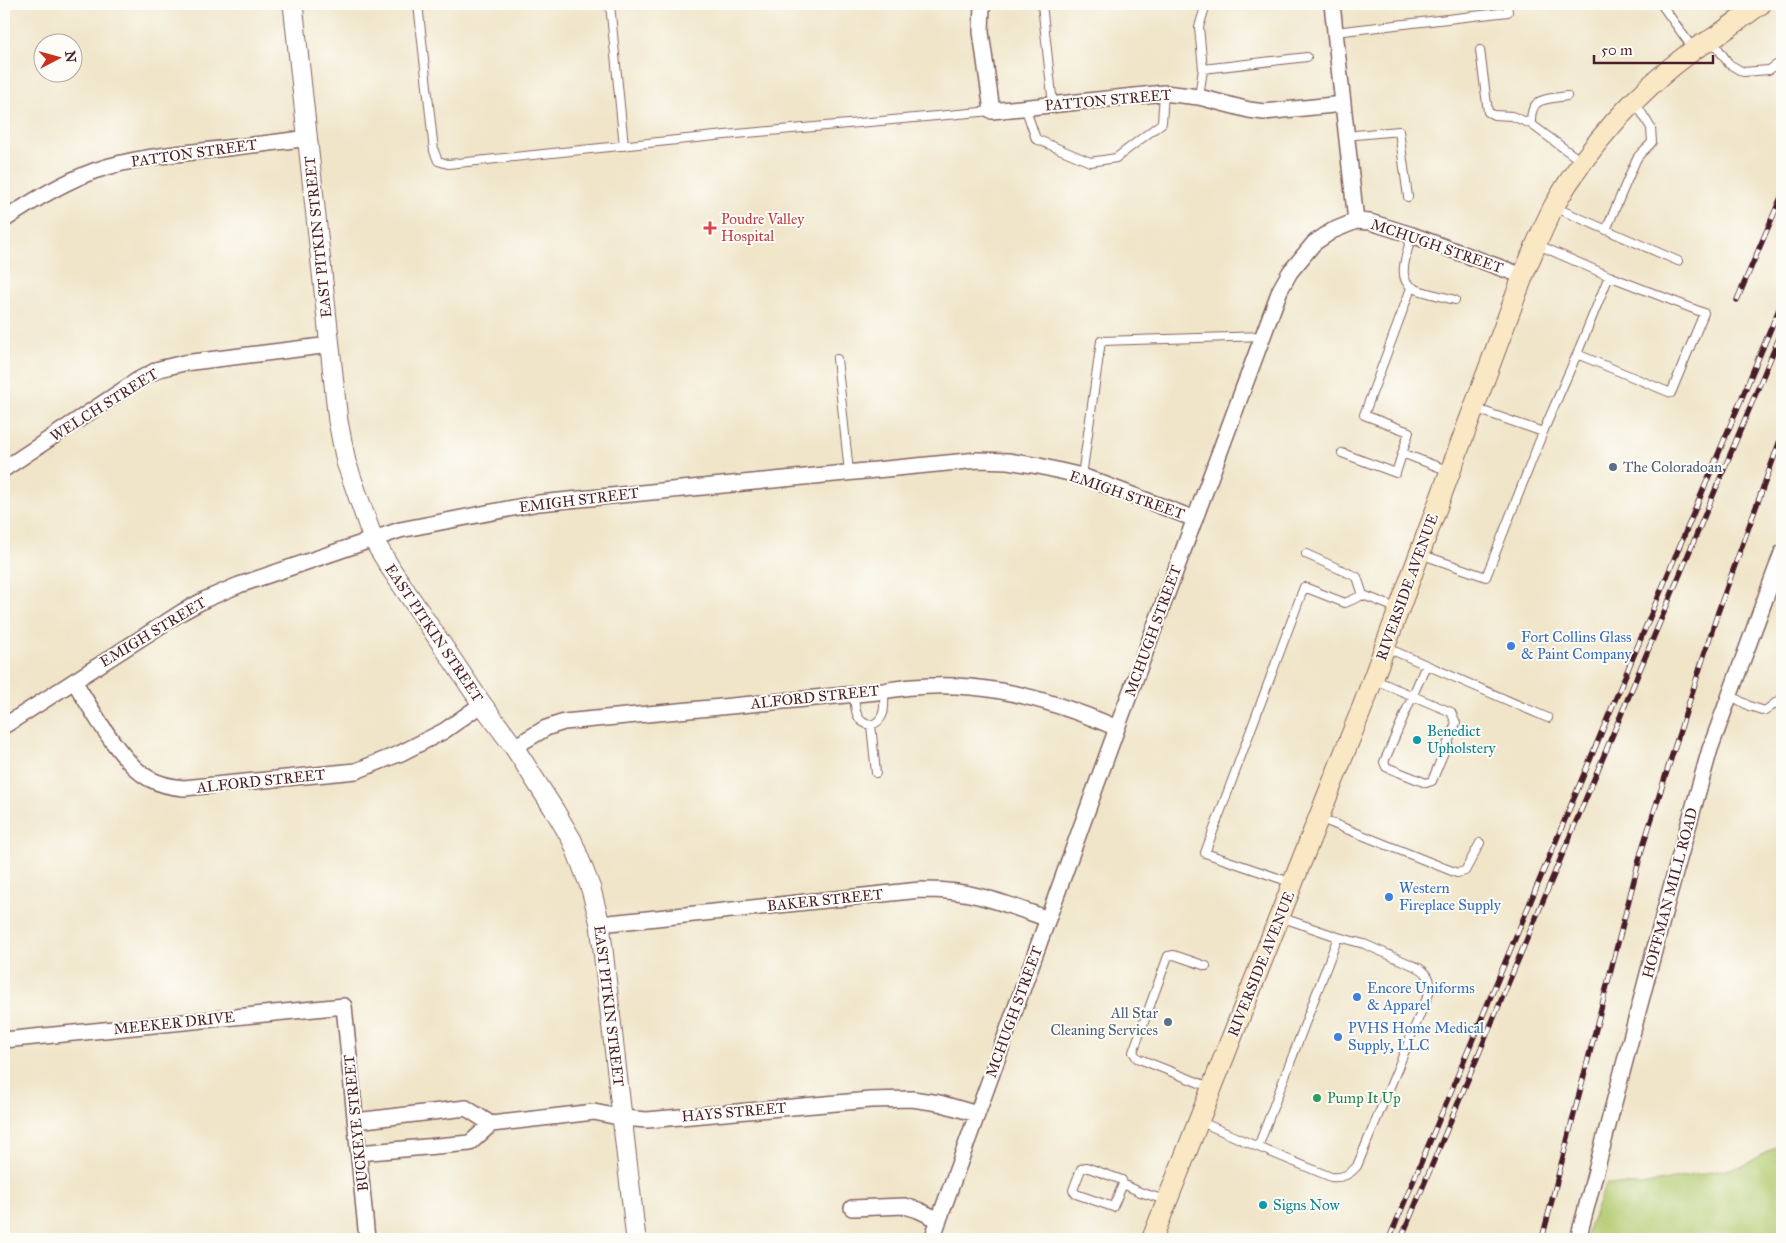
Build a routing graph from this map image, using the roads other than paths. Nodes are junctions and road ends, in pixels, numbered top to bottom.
1 (293, 4) edge
2 (418, 4) edge
3 (610, 4) edge
4 (982, 4) edge
5 (1042, 4) edge
6 (1206, 4) edge
7 (1332, 4) edge
8 (1507, 4) edge
9 (1761, 4) edge
10 (1664, 5) edge
11 (1335, 32) junction
12 (1712, 39) junction
13 (1480, 50) dead end
14 (1694, 50) junction
15 (1307, 57) dead end
16 (1782, 61) edge
17 (1203, 69) junction
18 (1164, 93) junction
19 (1568, 96) dead end
20 (1199, 97) junction
21 (1635, 101) junction
22 (1052, 104) junction
23 (1343, 104) junction
24 (1025, 107) junction
25 (992, 111) junction
26 (1531, 124) junction
27 (1345, 136) junction
28 (308, 138) junction
29 (624, 146) junction
30 (1583, 162) junction
31 (1408, 197) dead end
32 (1554, 207) junction
33 (4, 220) edge
34 (1356, 221) junction
35 (1606, 230) junction
36 (1412, 235) junction
37 (1536, 244) junction
38 (1678, 261) dead end
39 (1523, 276) junction
40 (1609, 276) junction
41 (1411, 288) junction
42 (1455, 300) dead end
43 (1264, 336) junction
44 (330, 345) junction
45 (1577, 354) junction
46 (837, 359) dead end
47 (1474, 408) junction
48 (1543, 432) junction
49 (1402, 453) junction
50 (1342, 454) dead end
51 (4, 469) edge
52 (1450, 471) junction
53 (849, 472) junction
54 (1082, 476) junction
55 (1195, 519) junction
56 (373, 539) junction
57 (1782, 553) edge
58 (1306, 554) dead end
59 (1420, 554) junction
60 (1362, 596) junction
61 (1399, 609) junction
62 (1385, 648) junction
63 (1426, 665) junction
64 (1373, 679) junction
65 (74, 681) junction
66 (884, 691) junction
67 (854, 694) junction
68 (1730, 695) junction
69 (1413, 696) junction
70 (1782, 698) edge
71 (482, 704) junction
72 (1548, 718) dead end
73 (871, 725) junction
74 (4, 726) edge
75 (1117, 728) junction
76 (514, 747) junction
77 (876, 773) dead end
78 (1319, 818) junction
79 (1480, 843) dead end
80 (1293, 883) junction
81 (1280, 917) junction
82 (1048, 919) junction
83 (600, 924) junction
84 (1338, 937) junction
85 (1206, 966) dead end
86 (344, 1006) joint
87 (4, 1040) edge
88 (1212, 1088) junction
89 (977, 1114) junction
90 (623, 1118) junction
91 (356, 1121) junction
92 (1199, 1121) junction
93 (490, 1124) junction
94 (1258, 1147) junction
95 (359, 1153) junction
96 (1123, 1184) junction
97 (1167, 1201) junction
98 (852, 1208) dead end
99 (939, 1220) junction
100 (367, 1239) edge
101 (636, 1239) edge
102 (932, 1239) edge
103 (1152, 1239) edge
104 (1578, 1239) edge

1 - 28 street, EAST PITKIN STREET
2 - 29 lane
3 - 29 lane
4 - 25 street
5 - 22 lane
6 - 17 lane
7 - 11 street
8 - 11 lane
9 - 12 main road, RIVERSIDE AVENUE
10 - 14 lane
11 - 23 street
12 - 14 main road, RIVERSIDE AVENUE
12 - 16 lane
13 - 26 lane
14 - 21 main road, RIVERSIDE AVENUE
15 - 17 lane
17 - 20 lane
18 - 20 street, PATTON STREET
18 - 22 street, PATTON STREET
18 - 24 lane
19 - 26 lane
20 - 23 street, PATTON STREET
21 - 30 main road, RIVERSIDE AVENUE
21 - 35 lane
22 - 24 street, PATTON STREET
23 - 27 street
24 - 25 street, PATTON STREET
25 - 29 lane
26 - 30 lane
27 - 31 lane
27 - 34 street
28 - 33 street, PATTON STREET
28 - 44 street, EAST PITKIN STREET
30 - 32 main road, RIVERSIDE AVENUE
32 - 35 lane
32 - 37 main road, RIVERSIDE AVENUE
34 - 36 street, MCHUGH STREET
34 - 43 street, MCHUGH STREET
35 - 38 lane
36 - 39 street, MCHUGH STREET
36 - 41 lane
37 - 39 main road, RIVERSIDE AVENUE
37 - 40 lane
39 - 47 main road, RIVERSIDE AVENUE
40 - 45 lane
40 - 45 lane
41 - 42 lane
41 - 49 lane
43 - 54 lane
43 - 55 street, MCHUGH STREET
44 - 51 street, WELCH STREET
44 - 56 street, EAST PITKIN STREET
45 - 48 lane
46 - 53 lane
47 - 48 lane
47 - 52 main road, RIVERSIDE AVENUE
48 - 59 lane
49 - 50 lane
49 - 52 lane
52 - 59 main road, RIVERSIDE AVENUE
53 - 54 street, EMIGH STREET
53 - 56 street, EMIGH STREET
54 - 55 street, EMIGH STREET
55 - 75 street, MCHUGH STREET
56 - 65 street, EMIGH STREET
56 - 71 street, EAST PITKIN STREET
57 - 68 street, HOFFMAN MILL ROAD
58 - 60 lane
59 - 61 main road, RIVERSIDE AVENUE
60 - 61 lane
60 - 80 lane
61 - 62 main road, RIVERSIDE AVENUE
62 - 63 lane
62 - 64 main road, RIVERSIDE AVENUE
63 - 69 lane
63 - 72 lane
64 - 69 lane
64 - 78 main road, RIVERSIDE AVENUE
65 - 71 street, ALFORD STREET
65 - 74 street, EMIGH STREET
66 - 67 street, ALFORD STREET
66 - 73 lane
66 - 75 street, ALFORD STREET
67 - 73 lane
67 - 76 street, ALFORD STREET
68 - 70 lane
68 - 104 street, HOFFMAN MILL ROAD
69 - 69 lane
71 - 76 street, EAST PITKIN STREET
73 - 77 lane
75 - 82 street, MCHUGH STREET
76 - 83 street, EAST PITKIN STREET
78 - 79 lane
78 - 80 main road, RIVERSIDE AVENUE
80 - 81 main road, RIVERSIDE AVENUE
81 - 84 lane
81 - 88 main road, RIVERSIDE AVENUE
82 - 83 street, BAKER STREET
82 - 89 street, MCHUGH STREET
83 - 90 street, EAST PITKIN STREET
84 - 94 lane
84 - 94 lane
85 - 88 lane
86 - 87 street, MEEKER DRIVE
86 - 91 street, BUCKEYE STREET
88 - 92 main road, RIVERSIDE AVENUE
89 - 90 street, HAYS STREET
89 - 99 street, MCHUGH STREET
90 - 93 street, HAYS STREET
90 - 101 street, EAST PITKIN STREET
91 - 93 street
91 - 95 street, BUCKEYE STREET
92 - 94 lane
92 - 97 main road, RIVERSIDE AVENUE
93 - 95 street
95 - 100 street, BUCKEYE STREET
96 - 96 lane
96 - 97 lane
97 - 103 main road, RIVERSIDE AVENUE
98 - 99 street
99 - 102 street, MCHUGH STREET

